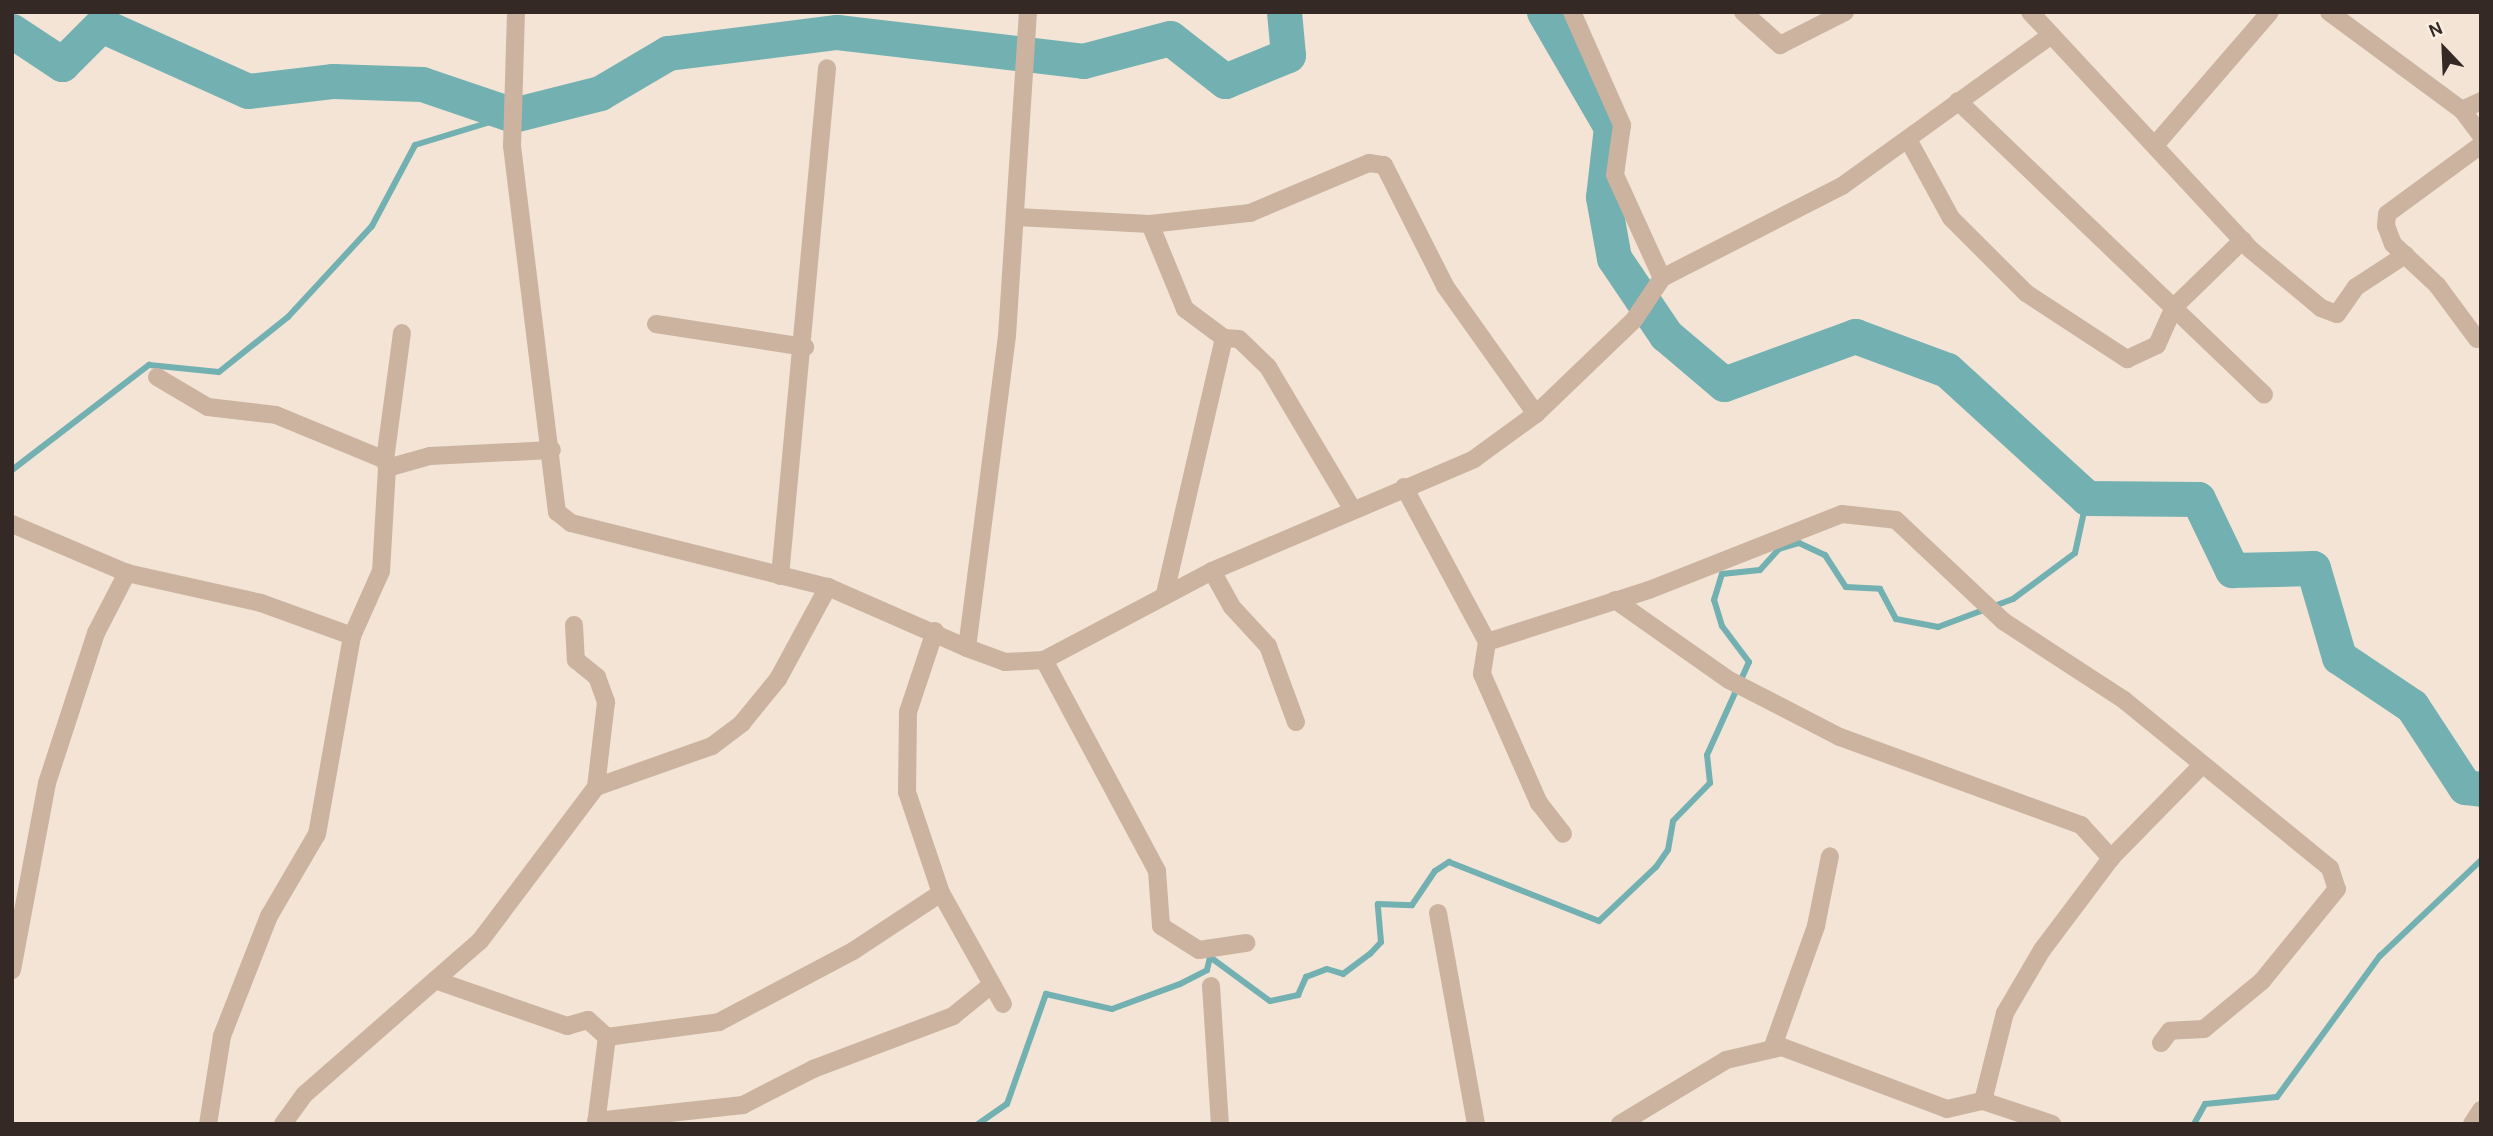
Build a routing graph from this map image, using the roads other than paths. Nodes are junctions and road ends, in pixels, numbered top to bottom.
1 (516, 12) edge
2 (1028, 12) edge
3 (1572, 12) edge
4 (1743, 12) edge
5 (1845, 12) edge
6 (2030, 12) edge
7 (2270, 12) edge
8 (2329, 12) edge
9 (2051, 35) junction
10 (827, 68) dead end
11 (1958, 101) junction
12 (2481, 101) edge
13 (2462, 110) junction
14 (2481, 135) edge
15 (1910, 142) junction
16 (2156, 144) junction
17 (2481, 145) edge
18 (1017, 217) junction
19 (1150, 224) junction
20 (2243, 240) junction
21 (2405, 255) junction
22 (1662, 278) junction
23 (2174, 307) junction
24 (656, 324) dead end
25 (402, 333) dead end
26 (1224, 338) junction
27 (2477, 339) dead end
28 (805, 347) junction
29 (157, 377) dead end
30 (2264, 394) dead end
31 (1536, 414) junction
32 (552, 450) junction
33 (386, 464) junction
34 (1404, 487) junction
35 (1351, 507) junction
36 (12, 524) edge
37 (1212, 571) junction
38 (127, 573) junction
39 (780, 576) junction
40 (828, 587) junction
41 (1165, 594) junction
42 (1615, 600) junction
43 (574, 625) dead end
44 (936, 631) junction
45 (352, 636) junction
46 (1488, 642) junction
47 (967, 649) junction
48 (1044, 660) junction
49 (1296, 722) dead end
50 (2200, 767) junction
51 (596, 787) junction
52 (1563, 834) dead end
53 (1830, 856) dead end
54 (2111, 858) junction
55 (941, 893) junction
56 (1438, 913) dead end
57 (1247, 943) dead end
58 (12, 970) edge
59 (435, 980) junction
60 (989, 986) junction
61 (1211, 986) dead end
62 (1003, 1004) dead end
63 (607, 1037) junction
64 (2161, 1043) dead end
65 (1772, 1049) junction
66 (1983, 1101) junction
67 (2481, 1110) edge
68 (596, 1122) edge
69 (208, 1124) edge
70 (283, 1124) edge
71 (1220, 1124) edge
72 (1476, 1124) edge
73 (1620, 1124) edge
74 (2052, 1124) edge
75 (2472, 1124) edge

1 - 32 street
2 - 18 street
3 - 22 street
4 - 5 street
6 - 9 street
7 - 16 street
8 - 13 street
9 - 11 street
9 - 16 street
10 - 28 street
11 - 15 street
11 - 23 street
12 - 13 street
13 - 14 street
15 - 22 street
15 - 23 street
16 - 20 street
17 - 21 street
18 - 19 street
18 - 47 street
19 - 26 street
19 - 31 street
20 - 21 street
20 - 23 street
21 - 27 street
22 - 31 street
23 - 30 street
24 - 28 street
25 - 33 street
26 - 35 street
26 - 41 street
28 - 39 street
29 - 33 street
31 - 34 street
32 - 33 street
32 - 39 street
33 - 45 street
34 - 35 street
34 - 46 street
35 - 37 street
36 - 38 street
37 - 41 street
37 - 49 street
38 - 45 street
38 - 58 street
39 - 40 street
40 - 44 street
40 - 51 street
41 - 48 street
42 - 46 street
42 - 50 street
42 - 54 street
43 - 51 street
44 - 47 street
44 - 55 street
45 - 69 street
46 - 52 street
47 - 48 street
48 - 57 street
50 - 54 street
50 - 64 street
51 - 59 street
53 - 65 street
54 - 66 street
55 - 60 street
55 - 63 street
56 - 72 street
59 - 63 street
59 - 70 street
60 - 62 street
60 - 68 street
61 - 71 street
63 - 68 street
65 - 66 street
65 - 73 street
66 - 74 street
67 - 75 street

